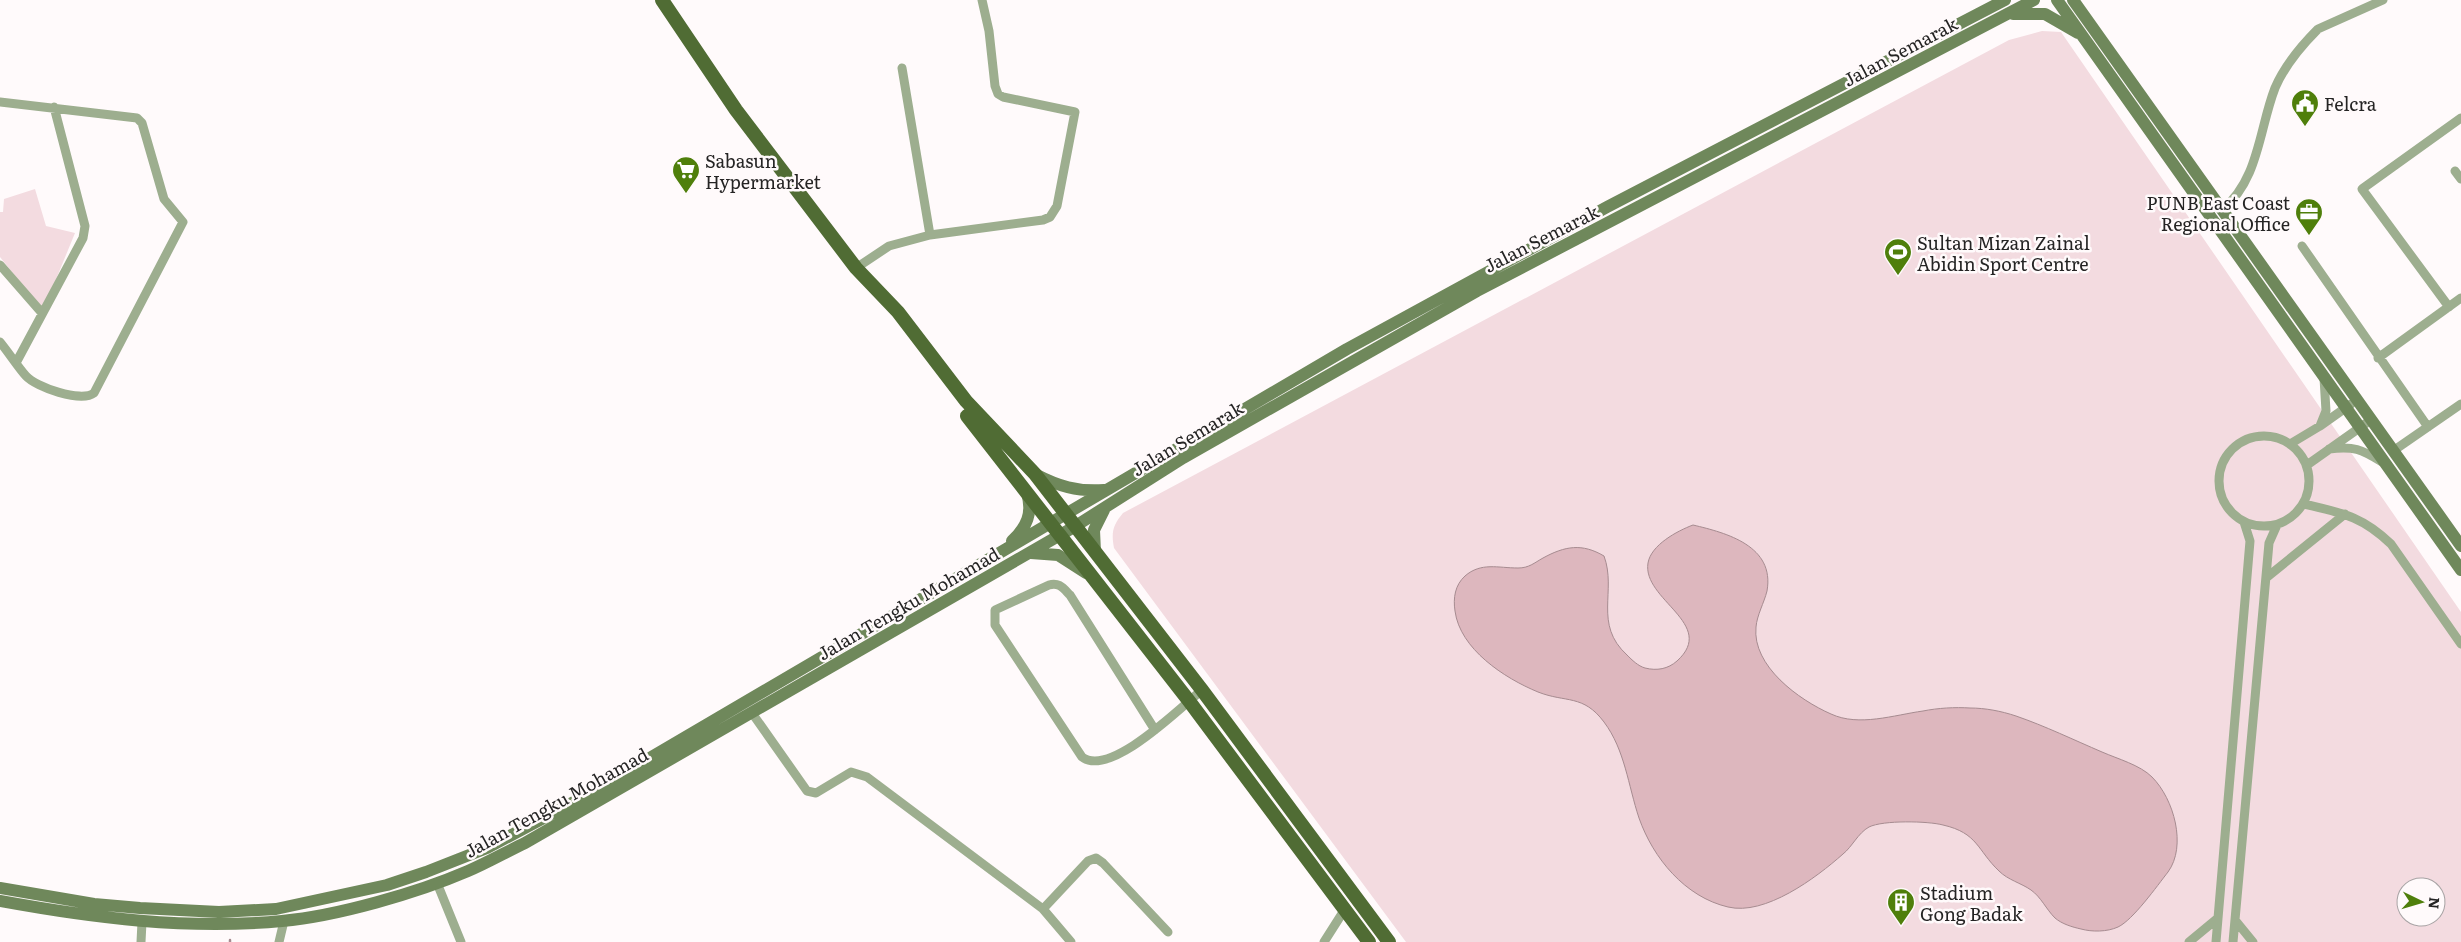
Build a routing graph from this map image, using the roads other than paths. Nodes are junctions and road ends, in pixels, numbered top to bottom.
1 (662, 0) edge
2 (982, 0) edge
3 (2034, 0) edge
4 (2056, 0) edge
5 (2073, 0) edge
6 (2383, 0) edge
7 (2003, 1) edge
8 (2006, 14) junction
9 (2082, 36) junction
10 (902, 68) dead end
11 (0, 102) edge
12 (54, 107) junction
13 (2461, 118) edge
14 (2455, 171) dead end
15 (2461, 179) edge
16 (2222, 210) junction
17 (930, 235) junction
18 (2302, 246) dead end
19 (0, 265) edge
20 (859, 272) junction
21 (2461, 298) edge
22 (2449, 306) junction
23 (42, 313) junction
24 (0, 342) edge
25 (2378, 358) junction
26 (17, 361) junction
27 (2323, 374) junction
28 (2358, 399) junction
29 (2461, 404) edge
30 (2346, 407) junction
31 (2372, 418) junction
32 (2320, 426) junction
33 (2360, 426) junction
34 (2428, 427) junction
35 (2290, 444) junction
36 (2328, 449) junction
37 (2393, 451) junction
38 (2387, 464) junction
39 (2307, 465) junction
40 (1035, 474) junction
41 (1106, 490) junction
42 (1027, 492) junction
43 (2304, 504) junction
44 (1107, 506) junction
45 (2345, 514) junction
46 (1065, 515) junction
47 (2244, 522) junction
48 (1050, 523) junction
49 (2277, 525) junction
50 (1074, 528) junction
51 (1059, 536) junction
52 (2461, 546) edge
53 (1030, 553) junction
54 (1095, 554) junction
55 (998, 556) junction
56 (2461, 570) edge
57 (2266, 578) junction
58 (1095, 581) junction
59 (2461, 644) edge
60 (1202, 690) junction
61 (1189, 701) junction
62 (752, 713) junction
63 (1155, 730) junction
64 (437, 883) junction
65 (0, 888) edge
66 (0, 901) edge
67 (1043, 909) junction
68 (1345, 909) junction
69 (219, 918) junction
70 (233, 918) junction
71 (2218, 918) junction
72 (2235, 920) junction
73 (284, 921) junction
74 (142, 922) junction
75 (1168, 932) dead end
76 (141, 942) edge
77 (279, 942) edge
78 (461, 942) edge
79 (1071, 942) edge
80 (1324, 942) edge
81 (1369, 942) edge
82 (1389, 942) edge
83 (2189, 942) edge
84 (2216, 942) edge
85 (2233, 942) edge
86 (2253, 942) edge

1 - 20 main road
2 - 17 street
3 - 8 main road, Jalan Semarak
4 - 9 main road
5 - 16 main road
6 - 16 street
7 - 41 main road, Jalan Semarak
8 - 9 main road
8 - 44 main road, Jalan Semarak
9 - 27 main road
10 - 17 street
11 - 12 street
12 - 23 street
12 - 26 street
13 - 22 street
14 - 15 street
16 - 28 main road
17 - 20 street
18 - 25 street
19 - 23 street
20 - 40 main road
20 - 42 main road
21 - 22 street
22 - 25 street
23 - 26 street
24 - 26 street
25 - 34 street
27 - 30 main road
27 - 32 street
28 - 30 street
28 - 31 main road
29 - 34 street
30 - 32 street
30 - 33 main road
31 - 33 street
31 - 37 main road
32 - 35 street
33 - 36 street
33 - 38 main road
34 - 37 street
35 - 39 street
35 - 47 street
36 - 38 street
36 - 39 street
37 - 52 main road
38 - 56 main road
39 - 43 street
40 - 41 main road
40 - 46 main road
41 - 46 main road, Jalan Semarak
42 - 48 main road
42 - 55 main road
43 - 45 street
43 - 49 street
44 - 50 main road, Jalan Semarak
44 - 54 main road
45 - 57 street
45 - 59 street
46 - 48 main road, Jalan Tengku Mohamad
46 - 50 main road
47 - 49 street
47 - 71 street
48 - 51 main road
48 - 55 main road, Jalan Tengku Mohamad
49 - 57 street
50 - 51 main road, Jalan Tengku Mohamad
50 - 54 main road
51 - 53 main road, Jalan Tengku Mohamad
51 - 58 main road
53 - 58 main road
53 - 62 main road, Jalan Tengku Mohamad
54 - 60 main road
55 - 70 main road, Jalan Tengku Mohamad
57 - 72 street
58 - 61 main road
60 - 61 street
60 - 82 main road
61 - 63 street
61 - 68 main road
62 - 64 main road, Jalan Tengku Mohamad
62 - 67 street
63 - 63 street
64 - 73 main road, Jalan Tengku Mohamad
64 - 78 street
65 - 69 main road, Jalan Tengku Mohamad
66 - 74 main road, Jalan Tengku Mohamad
67 - 75 street
67 - 79 street
68 - 80 street
68 - 81 main road
69 - 70 main road, Jalan Tengku Mohamad
69 - 74 main road, Jalan Tengku Mohamad
70 - 73 main road, Jalan Tengku Mohamad
71 - 83 street
71 - 84 street
72 - 85 street
72 - 86 street
73 - 77 street
74 - 76 street

